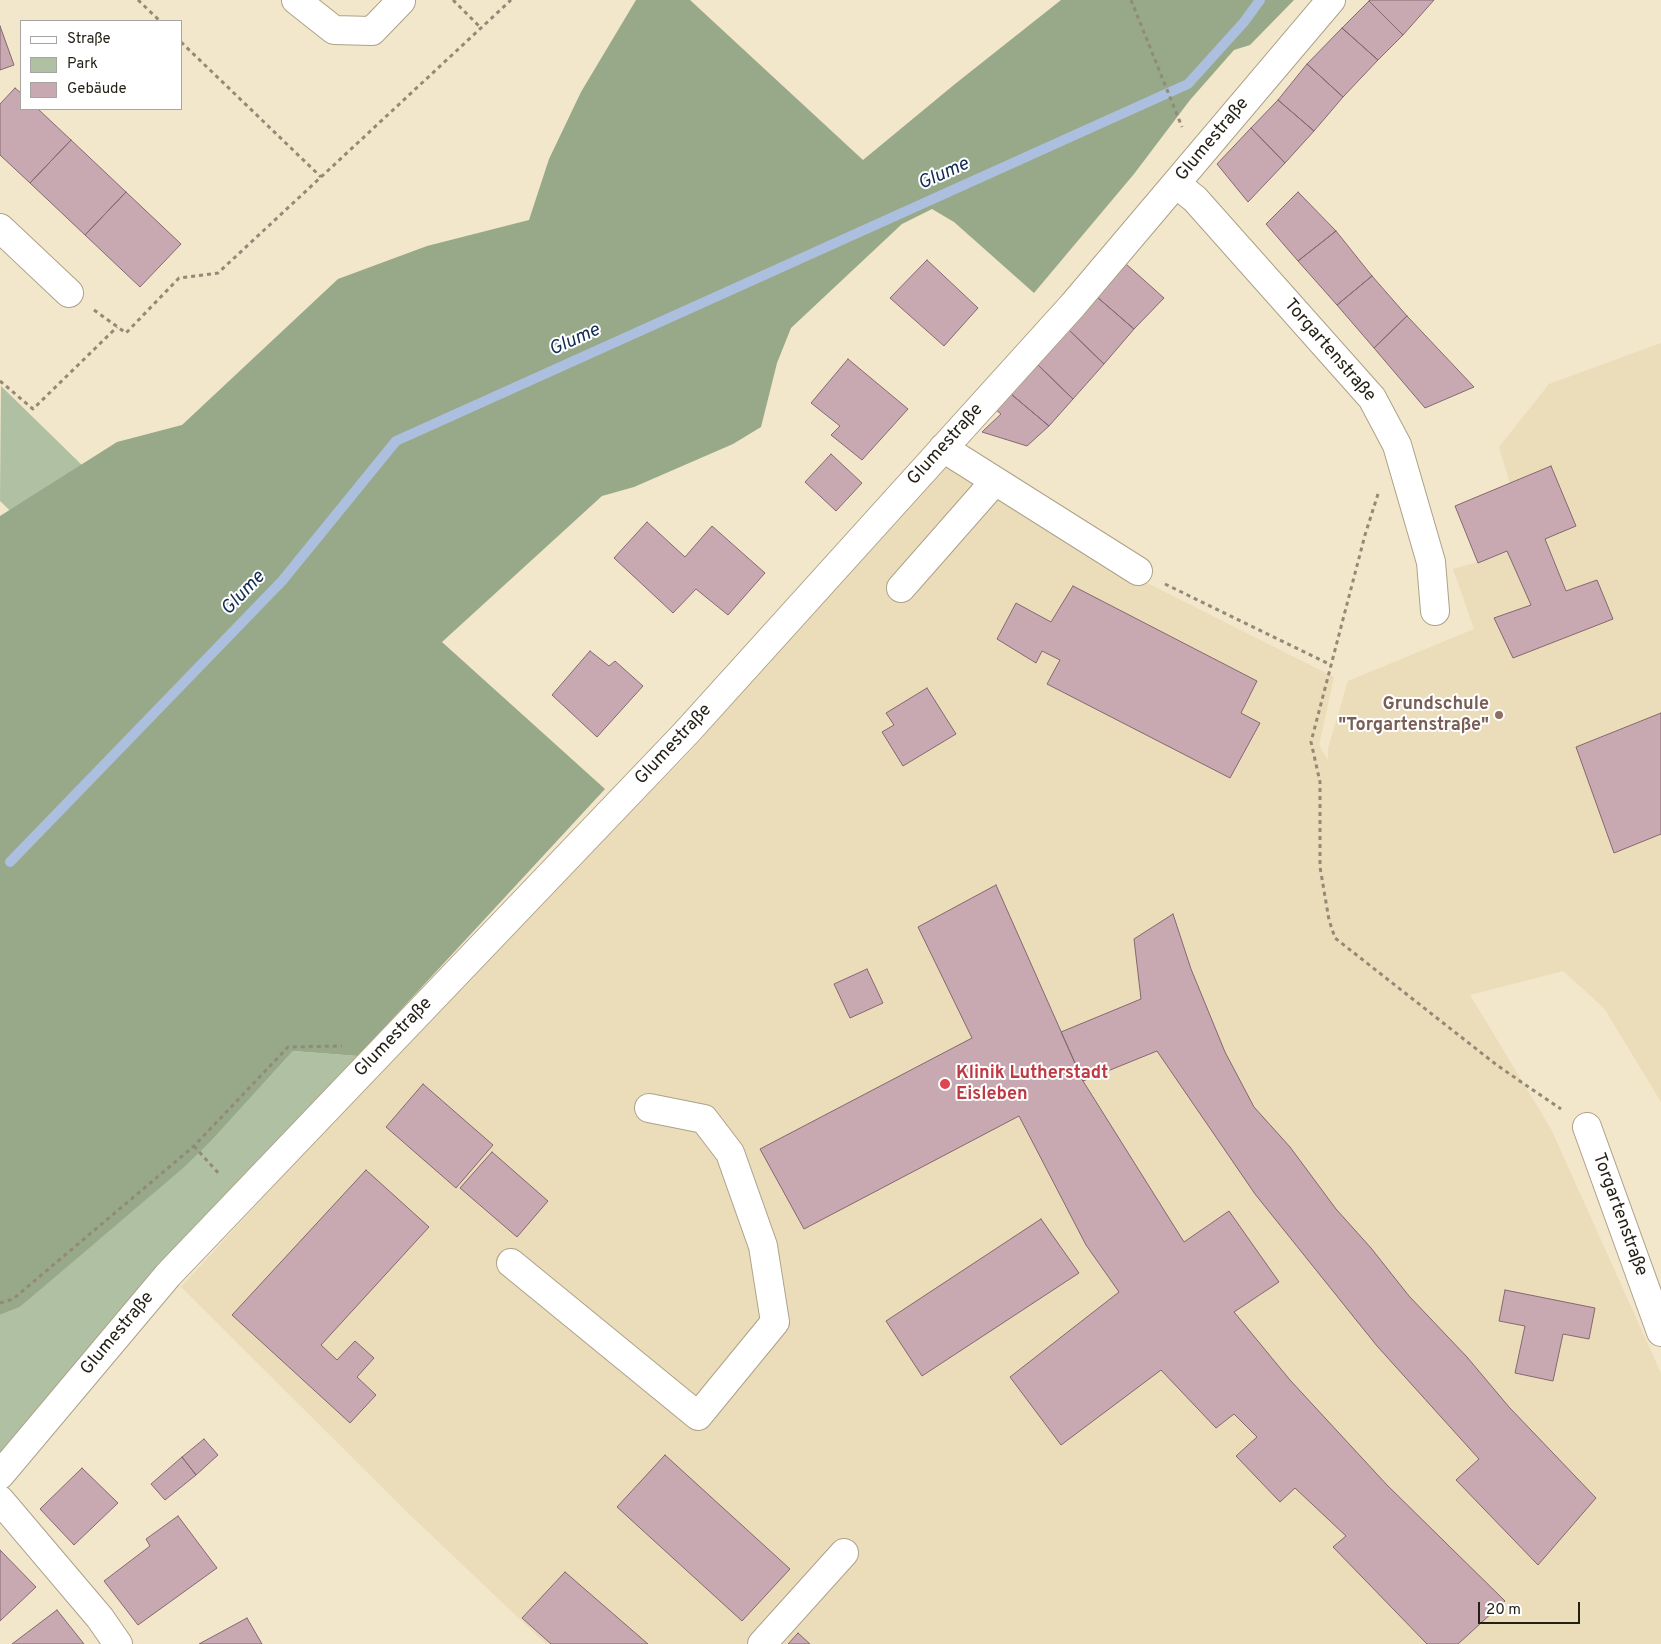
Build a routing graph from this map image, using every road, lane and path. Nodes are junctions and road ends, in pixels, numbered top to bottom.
1 (138, 0) edge
2 (296, 0) edge
3 (400, 0) edge
4 (453, 0) edge
5 (511, 0) edge
6 (1130, 0) edge
7 (1332, 0) edge
8 (159, 20) edge
9 (481, 28) junction
10 (182, 43) edge
11 (1176, 115) dead end
12 (321, 177) junction
13 (1176, 184) junction
14 (0, 228) edge
15 (69, 293) joint
16 (117, 327) junction
17 (0, 381) edge
18 (943, 448) junction
19 (996, 481) junction
20 (1365, 535) dead end
21 (1138, 570) joint
22 (902, 588) dead end
23 (1435, 611) dead end
24 (1331, 664) junction
25 (387, 1046) junction
26 (648, 1108) dead end
27 (1587, 1127) joint
28 (194, 1146) junction
29 (241, 1199) junction
30 (511, 1263) dead end
31 (0, 1303) edge
32 (1661, 1332) edge
33 (0, 1475) edge
34 (0, 1500) edge
35 (844, 1553) dead end
36 (118, 1644) edge
37 (762, 1644) edge

1 - 8 path
2 - 3 street
4 - 9 path
5 - 9 path
6 - 11 path
7 - 13 street, Glumestraße
9 - 12 path
10 - 12 path
12 - 16 path
13 - 18 street, Glumestraße
13 - 23 street, Torgartenstraße
14 - 15 street
15 - 16 path
16 - 17 path
18 - 19 street
18 - 25 street, Glumestraße
19 - 21 street
19 - 22 street
20 - 24 path
21 - 24 path
24 - 27 path
25 - 28 path
25 - 29 street, Glumestraße
26 - 30 street
27 - 32 street, Torgartenstraße
28 - 29 path
28 - 31 path
29 - 33 street, Glumestraße
34 - 36 street
35 - 37 street

